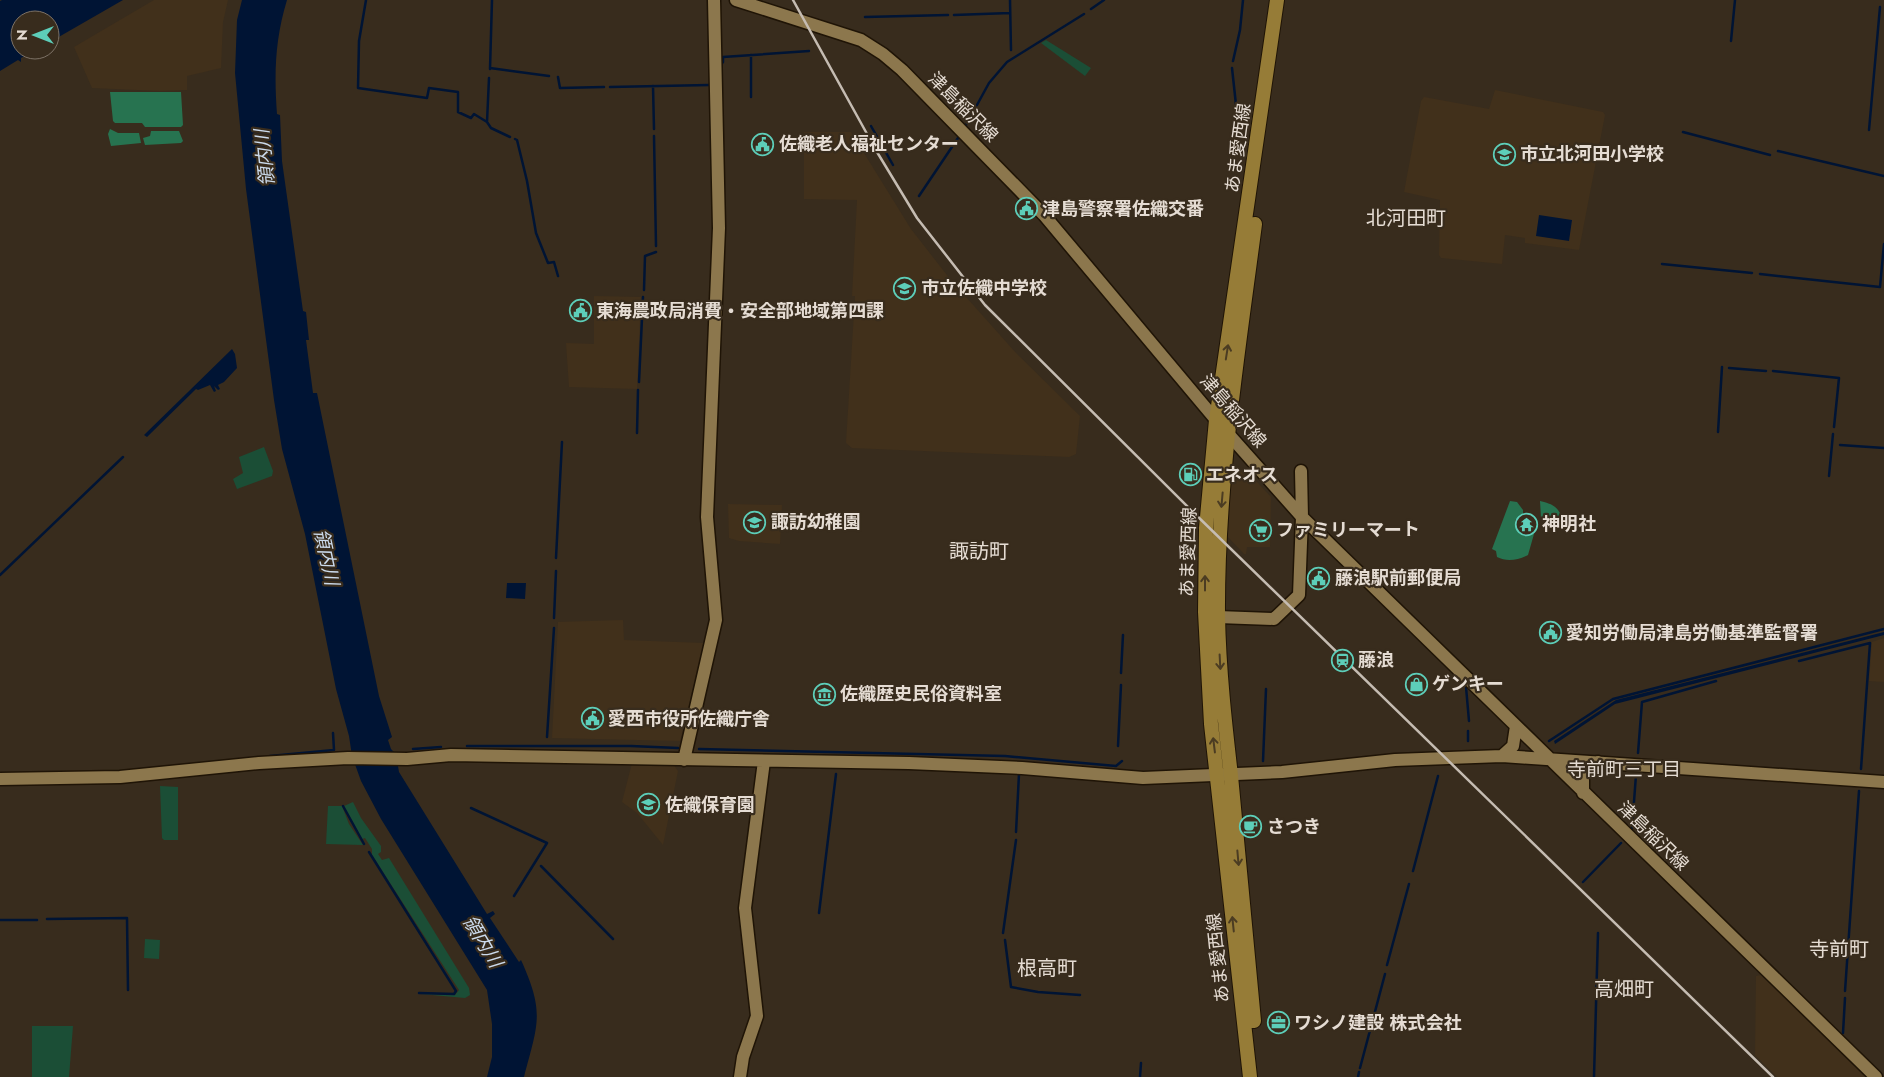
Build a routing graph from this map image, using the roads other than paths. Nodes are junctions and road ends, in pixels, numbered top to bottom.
1 (714, 0) edge
2 (736, 0) edge
3 (1277, 0) edge
4 (1287, 0) edge
5 (1216, 420) junction
6 (1228, 434) junction
7 (1301, 471) dead end
8 (1302, 517) junction
9 (1218, 617) junction
10 (1516, 726) junction
11 (1502, 756) junction
12 (1548, 758) junction
13 (684, 760) junction
14 (764, 761) junction
15 (1598, 762) junction
16 (1224, 775) junction
17 (0, 779) edge
18 (1884, 782) edge
19 (1583, 793) junction
20 (740, 1077) edge
21 (1250, 1077) edge
22 (1260, 1077) edge
23 (1876, 1077) edge

1 - 13 street
2 - 5 street, 津島稲沢線
5 -> 3 main road, あま愛西線
4 - 6 main road, あま愛西線
5 - 6 street, 津島稲沢線
16 -> 5 main road, あま愛西線
6 - 8 street, 津島稲沢線
6 -> 9 main road, あま愛西線
7 - 8 street
8 - 9 street
8 - 10 street, 津島稲沢線
9 -> 16 main road, あま愛西線
10 - 11 street
10 - 12 street, 津島稲沢線
11 - 12 street
11 - 16 street
12 - 15 street
12 - 19 street, 津島稲沢線
13 - 14 street
13 - 17 street
14 - 16 street
14 - 20 street
15 - 18 street
15 - 19 street
21 -> 16 main road, あま愛西線
16 -> 22 main road, あま愛西線
19 - 23 street, 津島稲沢線

